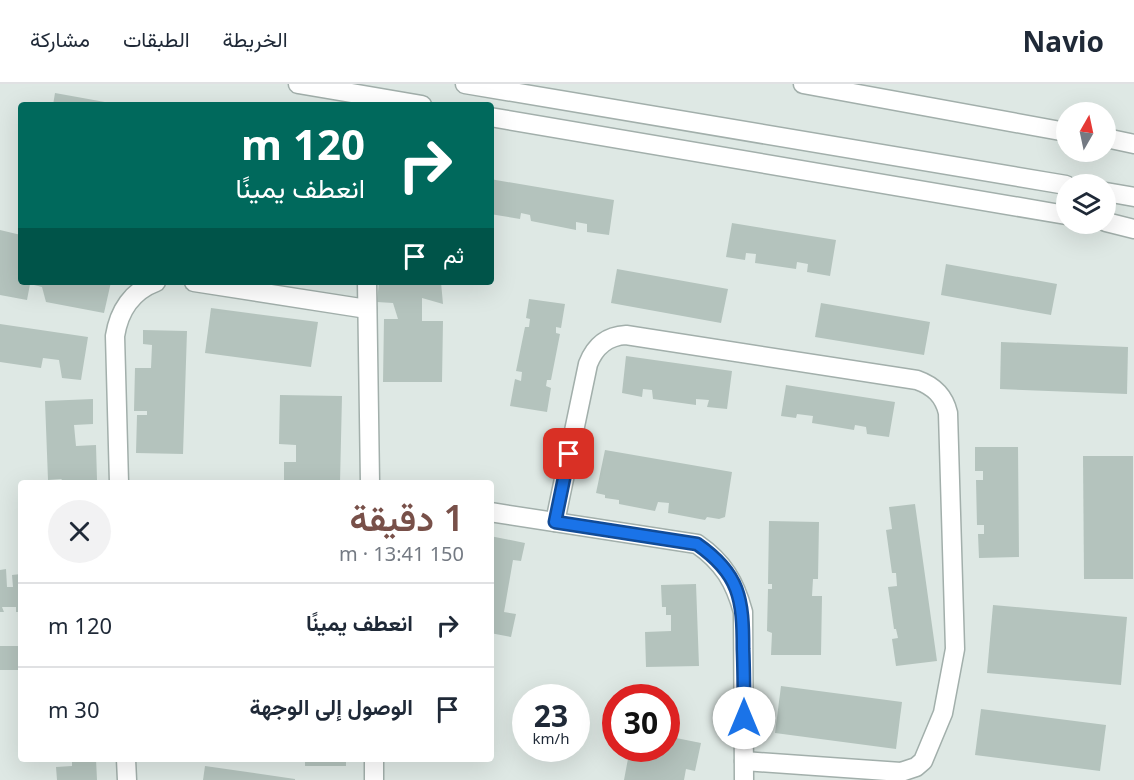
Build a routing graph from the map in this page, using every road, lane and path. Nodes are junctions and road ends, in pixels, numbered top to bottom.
1 (298, 84) edge
2 (465, 84) edge
3 (803, 84) edge
4 (364, 100) edge
5 (387, 102) edge
6 (494, 118) edge
7 (1056, 130) edge
8 (1116, 140) edge
9 (1134, 144) edge
10 (1056, 183) edge
11 (1116, 194) edge
12 (1134, 197) edge
13 (1056, 213) edge
14 (1116, 225) edge
15 (1134, 230) edge
16 (150, 285) edge
17 (213, 285) edge
18 (367, 285) edge
19 (367, 309) junction
20 (119, 480) edge
21 (370, 480) edge
22 (494, 513) edge
23 (555, 522) junction
24 (744, 761) junction
25 (126, 762) edge
26 (374, 762) edge
27 (127, 780) edge
28 (374, 780) edge
29 (744, 780) edge

1 - 4 street
2 - 10 street
3 - 7 street
4 - 5 street
6 - 13 street
8 - 9 street
11 - 12 street
14 - 15 street
16 - 20 street
17 - 19 street
18 - 19 street
19 - 21 street
22 - 23 street
23 - 24 street
23 - 24 street
24 - 29 street
25 - 27 street
26 - 28 street

